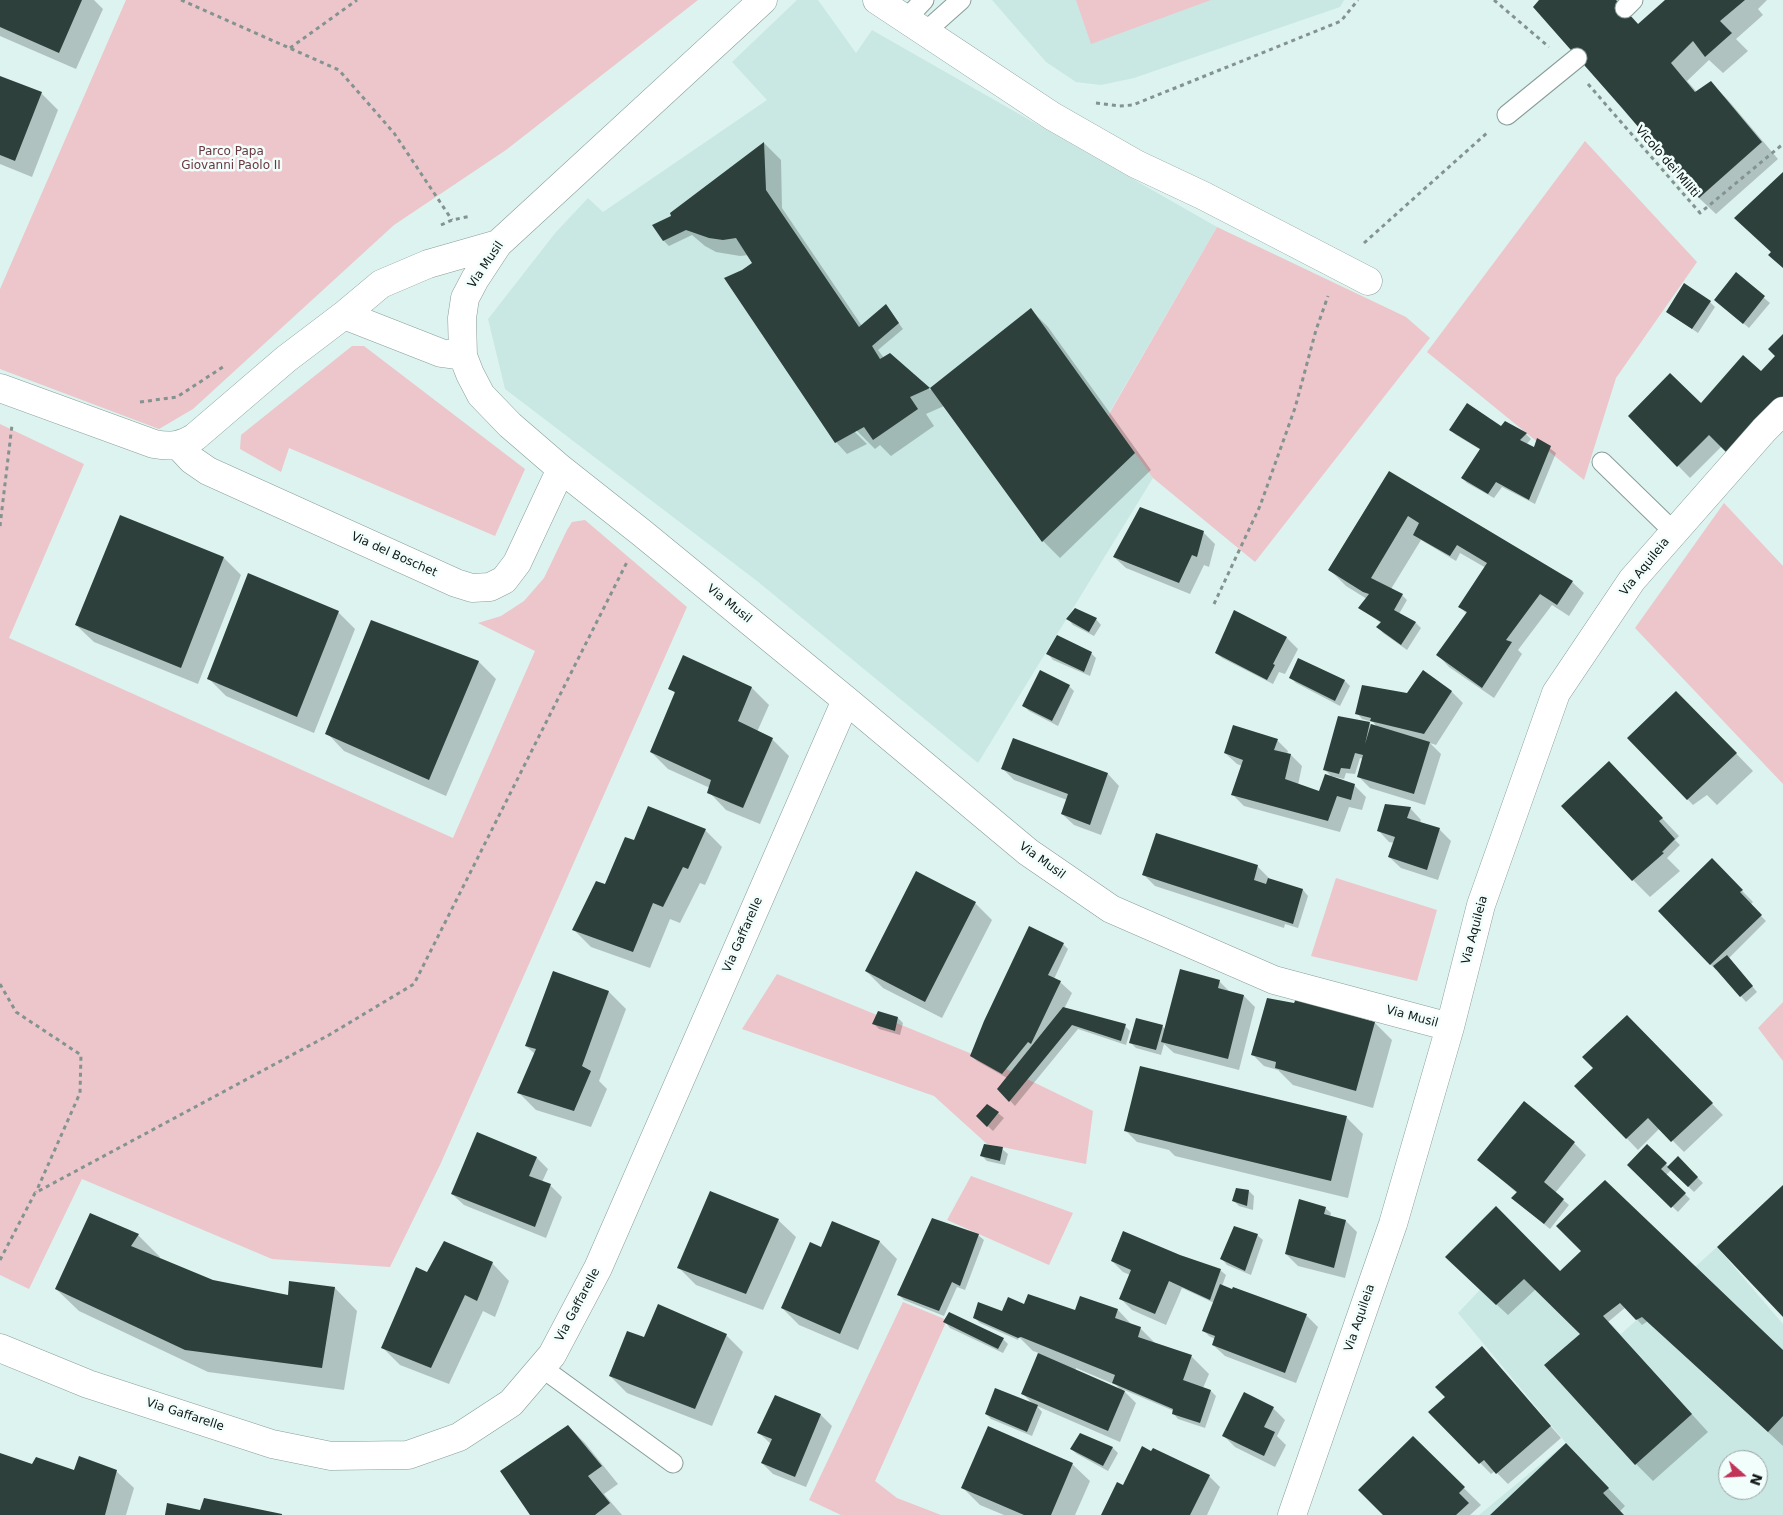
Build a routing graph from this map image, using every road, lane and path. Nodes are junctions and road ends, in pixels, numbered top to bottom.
1 (181, 0) edge
2 (357, 0) edge
3 (763, 0) edge
4 (924, 0) edge
5 (961, 0) edge
6 (1358, 0) edge
7 (1494, 0) edge
8 (881, 1) edge
9 (915, 26) junction
10 (289, 48) junction
11 (1574, 61) junction
12 (1089, 101) dead end
13 (1507, 115) joint
14 (1783, 144) edge
15 (452, 220) dead end
16 (498, 244) junction
17 (1338, 266) junction
18 (1368, 282) dead end
19 (344, 315) junction
20 (463, 356) junction
21 (227, 364) dead end
22 (8, 391) edge
23 (135, 401) dead end
24 (1783, 411) edge
25 (178, 446) junction
26 (1602, 462) dead end
27 (561, 469) junction
28 (0, 526) edge
29 (1674, 532) junction
30 (642, 533) junction
31 (1214, 604) dead end
32 (846, 700) junction
33 (0, 984) edge
34 (1450, 1027) junction
35 (36, 1193) junction
36 (0, 1260) edge
37 (0, 1348) edge
38 (542, 1367) junction
39 (673, 1463) dead end
40 (1292, 1515) edge

1 - 10 path
2 - 10 path
3 - 16 street, Via Musil
4 - 9 lane
5 - 9 lane
6 - 12 path
7 - 11 path
8 - 9 street
9 - 17 street
10 - 15 path
11 - 13 lane
11 - 14 path, Vicolo dei Militi
13 - 17 path
16 - 19 street
16 - 20 street, Via Musil
17 - 18 street
17 - 31 path
19 - 20 street
19 - 25 street
20 - 27 street, Via Musil
21 - 23 path
22 - 25 street
22 - 28 path
24 - 29 street, Via Aquileia
25 - 27 street, Via del Boschet
26 - 29 lane
27 - 30 street, Via Musil
29 - 34 street, Via Aquileia
30 - 32 street, Via Musil
30 - 35 path
32 - 34 street, Via Musil
32 - 38 street, Via Gaffarelle
33 - 35 path
34 - 40 street, Via Aquileia
35 - 36 path
37 - 38 street, Via Gaffarelle
38 - 39 lane

